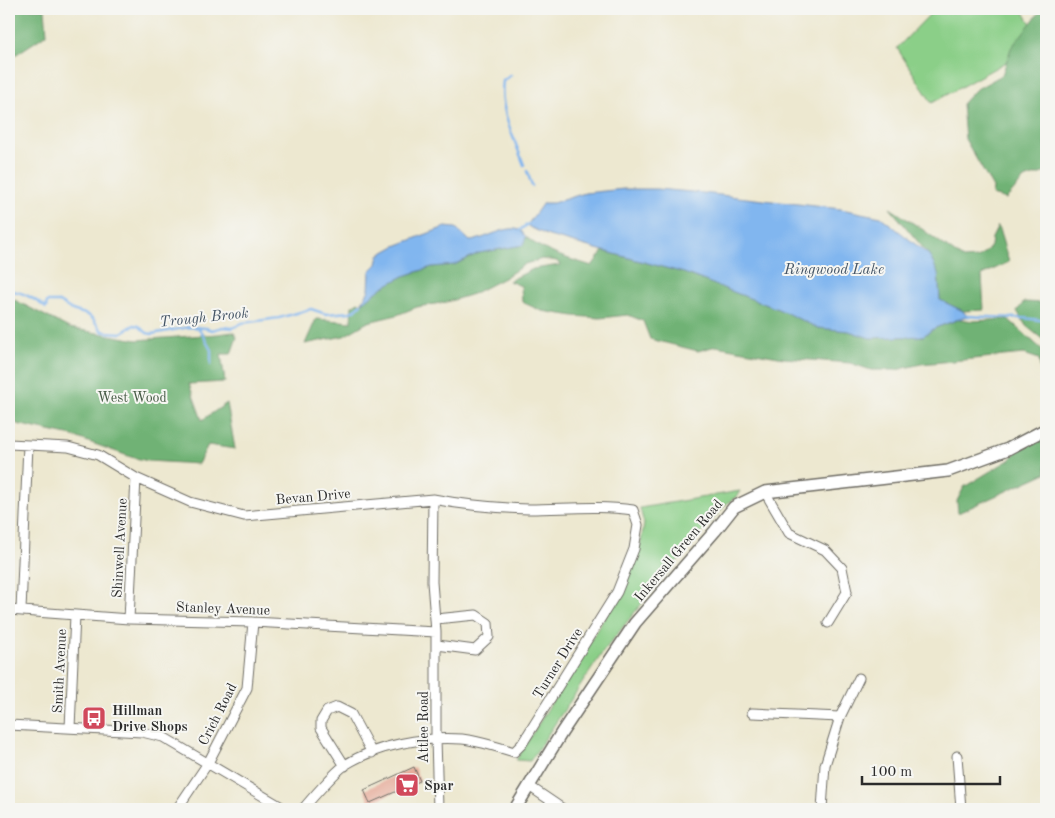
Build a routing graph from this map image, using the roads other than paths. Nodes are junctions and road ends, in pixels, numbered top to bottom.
1 (1046, 428) edge
2 (9, 444) edge
3 (28, 445) junction
4 (136, 478) junction
5 (765, 492) junction
6 (433, 499) junction
7 (633, 510) joint
8 (9, 610) edge
9 (20, 610) junction
10 (75, 615) junction
11 (129, 619) junction
12 (436, 619) junction
13 (253, 622) junction
14 (828, 623) dead end
15 (436, 632) junction
16 (437, 645) junction
17 (859, 678) dead end
18 (752, 713) dead end
19 (840, 717) junction
20 (9, 725) edge
21 (70, 728) junction
22 (436, 738) junction
23 (372, 753) junction
24 (957, 756) dead end
25 (208, 763) junction
26 (345, 766) junction
27 (529, 786) junction
28 (177, 809) edge
29 (285, 809) edge
30 (303, 809) edge
31 (438, 809) edge
32 (515, 809) edge
33 (563, 809) edge
34 (822, 809) edge
35 (960, 809) edge

1 - 5 street, Inkersall Green Road
2 - 3 street, Bevan Drive
3 - 4 street, Bevan Drive
3 - 9 street
4 - 6 street, Bevan Drive
4 - 11 street, Shinwell Avenue
5 - 14 street
5 - 27 street, Inkersall Green Road
6 - 7 street, Bevan Drive
6 - 12 street, Attlee Road
7 - 22 street, Turner Drive
8 - 9 street, Stanley Avenue
9 - 10 street, Stanley Avenue
10 - 11 street, Stanley Avenue
10 - 21 street, Smith Avenue
11 - 13 street, Stanley Avenue
12 - 15 street, Attlee Road
12 - 16 street
13 - 15 street, Stanley Avenue
13 - 25 street, Crich Road
15 - 16 street, Attlee Road
16 - 22 street, Attlee Road
17 - 19 street
18 - 19 street
19 - 34 street
20 - 21 street
21 - 25 street
22 - 23 street
22 - 31 street, Attlee Road
23 - 26 street
23 - 26 street
24 - 35 street
25 - 28 street, Crich Road
25 - 29 street
26 - 30 street
27 - 32 street, Inkersall Green Road
27 - 33 street

